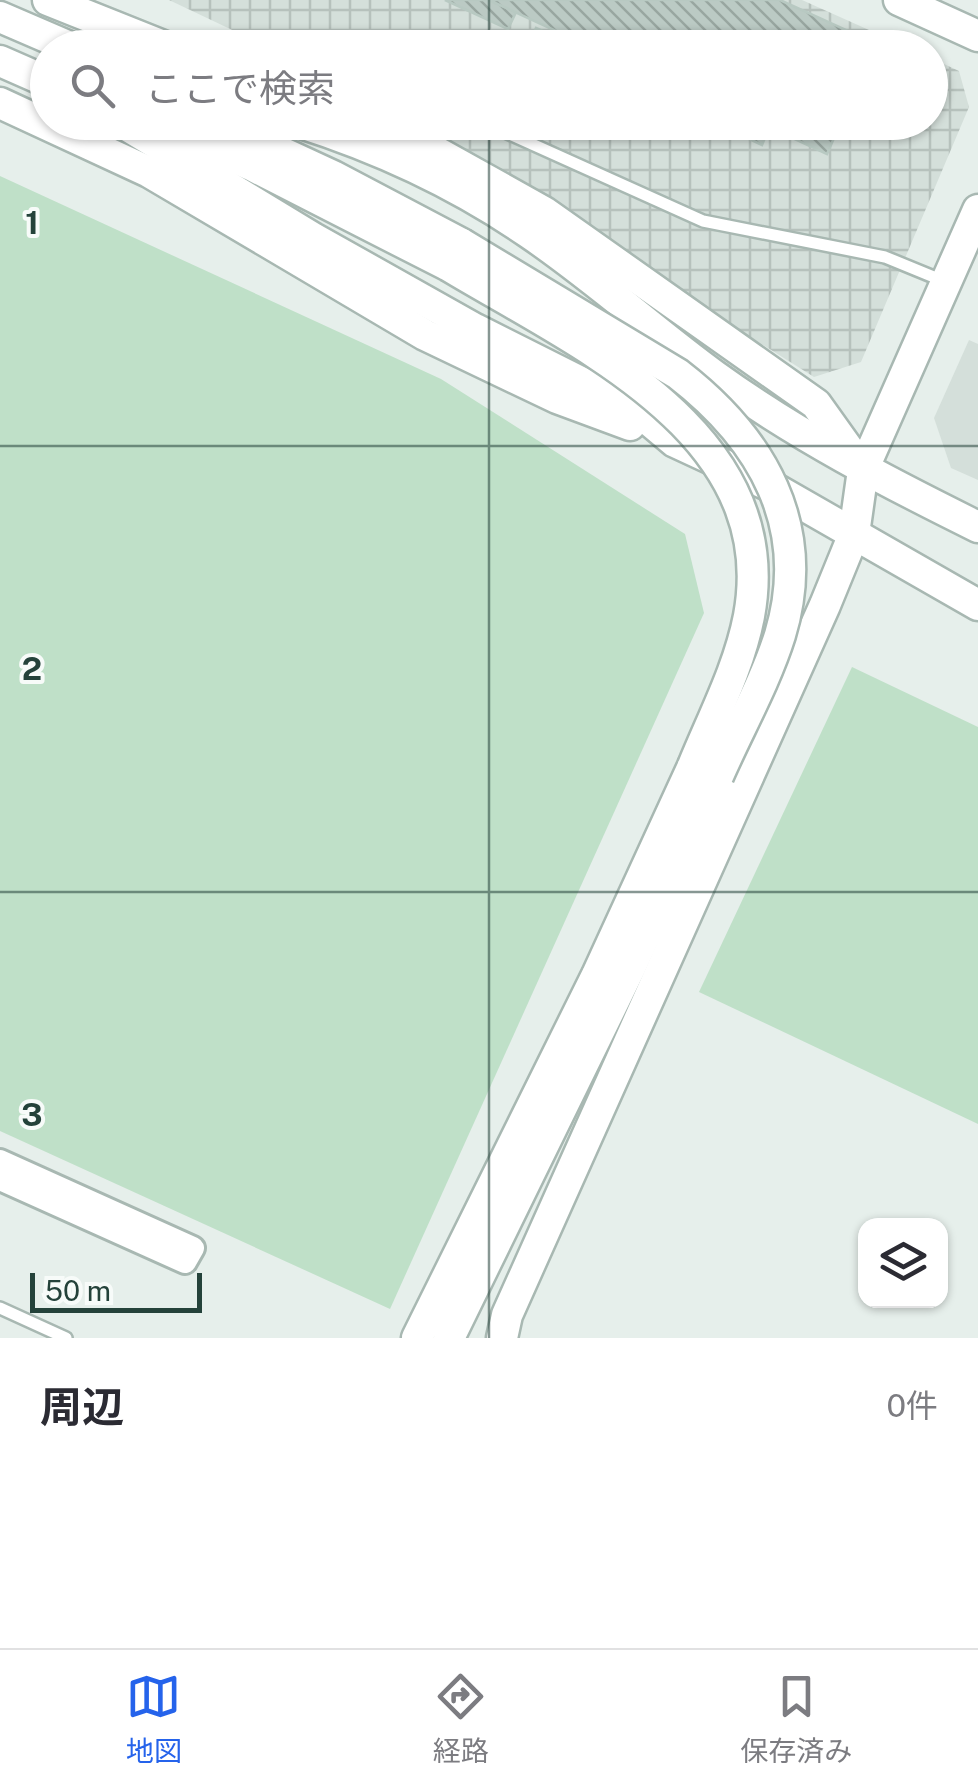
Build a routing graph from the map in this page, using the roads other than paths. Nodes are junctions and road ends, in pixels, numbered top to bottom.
1 (48, 0) edge
2 (899, 0) edge
3 (123, 30) edge
4 (978, 36) edge
5 (0, 61) edge
6 (30, 74) edge
7 (0, 103) edge
8 (30, 117) edge
9 (80, 140) edge
10 (151, 140) edge
11 (197, 140) edge
12 (255, 140) edge
13 (354, 140) edge
14 (410, 140) edge
15 (523, 140) edge
16 (978, 210) edge
17 (455, 255) junction
18 (946, 282) junction
19 (675, 442) junction
20 (863, 470) junction
21 (978, 527) edge
22 (854, 534) junction
23 (978, 605) edge
24 (706, 771) junction
25 (0, 1161) edge
26 (0, 1179) edge
27 (0, 1308) edge
28 (499, 1330) edge
29 (66, 1338) edge
30 (417, 1338) edge
31 (449, 1338) edge

1 - 3 street
2 - 4 street
5 - 6 street
7 - 8 street
9 - 19 street
10 - 19 street
11 - 17 street
12 - 17 street
13 - 20 street
14 - 20 street
15 - 18 lane
16 - 18 street
17 - 24 street, bridge
18 - 20 street
19 - 22 street
20 - 21 street
20 - 22 street
22 - 23 street
22 - 28 street
24 - 30 street
24 - 31 street
25 - 26 street
27 - 29 lane

